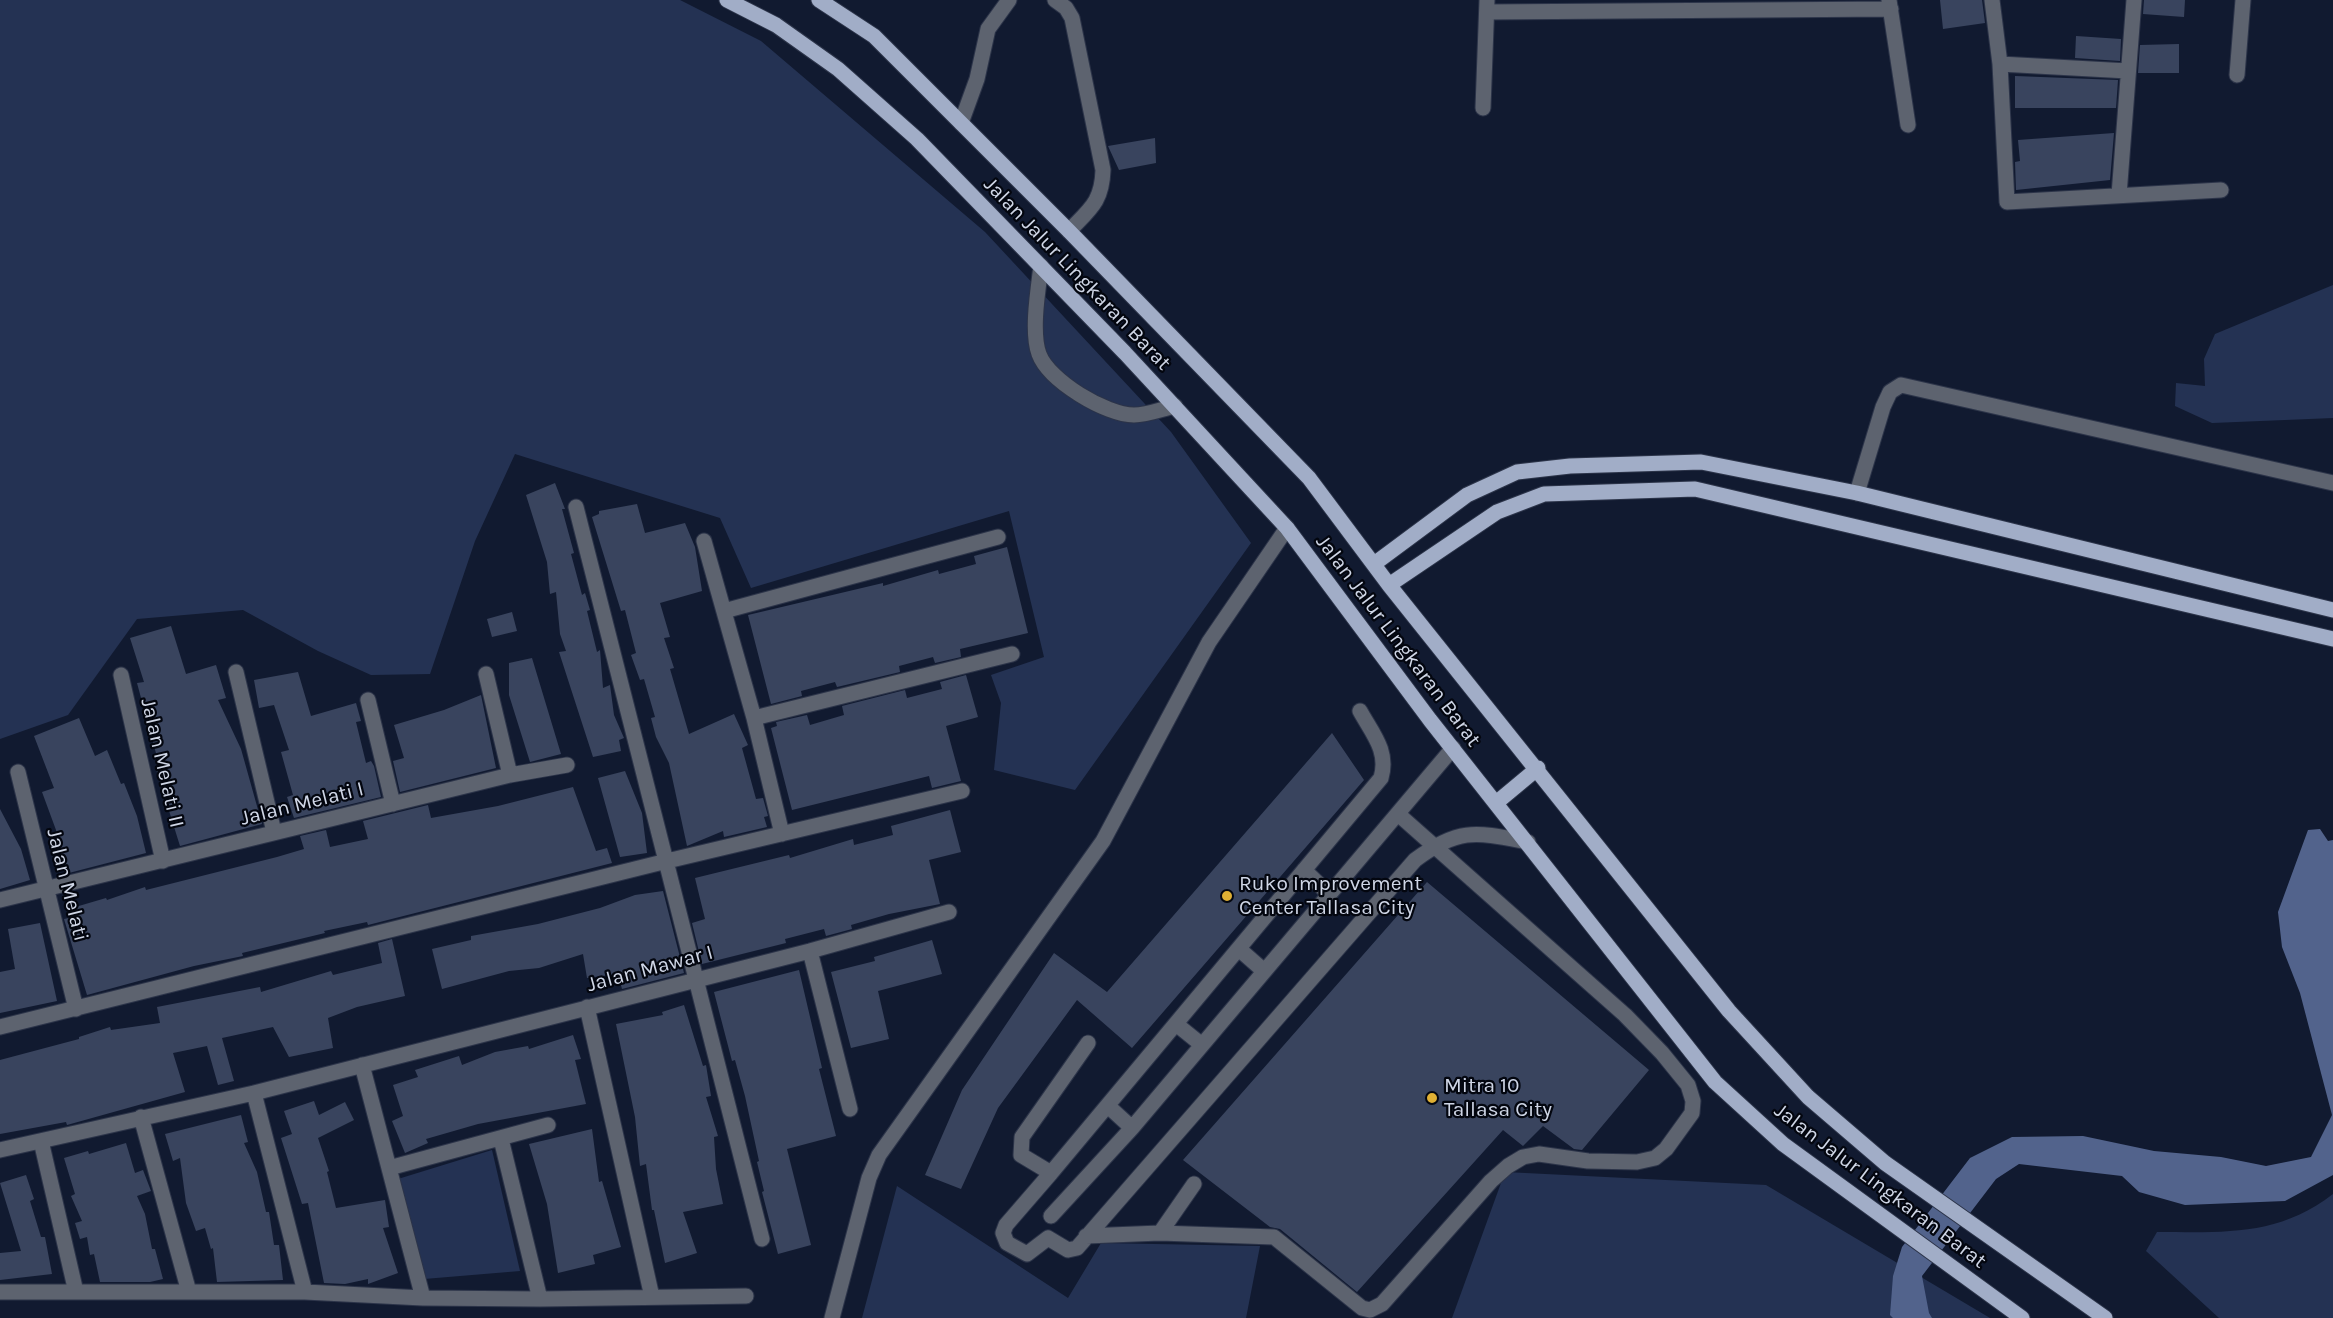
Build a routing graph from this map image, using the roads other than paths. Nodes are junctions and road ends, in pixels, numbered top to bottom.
1 (727, 0) edge
2 (819, 0) edge
3 (1010, 0) edge
4 (1055, 0) edge
5 (1992, 0) edge
6 (2134, 0) edge
7 (2243, 0) edge
8 (1890, 4) edge
9 (1487, 6) edge
10 (2000, 64) junction
11 (2128, 71) junction
12 (2236, 75) dead end
13 (1483, 108) dead end
14 (961, 123) junction
15 (1908, 125) dead end
16 (2221, 190) dead end
17 (2119, 195) junction
18 (1069, 231) junction
19 (1041, 266) junction
20 (1175, 406) junction
21 (2333, 483) edge
22 (1857, 493) junction
23 (576, 507) dead end
24 (1287, 528) junction
25 (998, 537) dead end
26 (704, 541) dead end
27 (1374, 564) junction
28 (1389, 585) junction
29 (2333, 610) edge
30 (724, 611) junction
31 (2333, 639) edge
32 (1012, 654) dead end
33 (236, 672) dead end
34 (486, 674) dead end
35 (121, 675) dead end
36 (368, 700) dead end
37 (1360, 711) dead end
38 (754, 718) junction
39 (1453, 748) junction
40 (567, 765) dead end
41 (1538, 768) junction
42 (18, 772) dead end
43 (510, 775) junction
44 (962, 791) dead end
45 (1496, 802) junction
46 (393, 804) junction
47 (1398, 813) junction
48 (274, 832) junction
49 (783, 834) junction
50 (1528, 842) junction
51 (1433, 846) junction
52 (163, 861) junction
53 (667, 861) junction
54 (1304, 870) junction
55 (47, 888) junction
56 (1329, 894) junction
57 (0, 900) edge
58 (948, 912) dead end
59 (1239, 949) junction
60 (810, 951) junction
61 (1264, 971) junction
62 (696, 978) junction
63 (587, 1007) junction
64 (76, 1009) junction
65 (1176, 1024) junction
66 (0, 1027) edge
67 (1088, 1043) dead end
68 (1202, 1045) junction
69 (362, 1065) junction
70 (254, 1093) junction
71 (1108, 1106) junction
72 (850, 1109) dead end
73 (141, 1117) junction
74 (548, 1125) dead end
75 (1132, 1128) junction
76 (501, 1139) junction
77 (40, 1141) junction
78 (0, 1150) edge
79 (389, 1168) junction
80 (1051, 1173) junction
81 (1194, 1184) dead end
82 (1030, 1199) junction
83 (1051, 1216) junction
84 (1160, 1233) junction
85 (1086, 1236) junction
86 (1048, 1238) junction
87 (762, 1239) dead end
88 (0, 1292) edge
89 (76, 1292) junction
90 (189, 1292) junction
91 (305, 1292) junction
92 (746, 1296) dead end
93 (652, 1297) junction
94 (423, 1298) junction
95 (540, 1299) junction
96 (832, 1318) edge
97 (2022, 1318) edge
98 (2105, 1318) edge

1 - 19 main road, Jalan Jalur Lingkaran Barat
2 - 14 main road, Jalan Jalur Lingkaran Barat
3 - 14 street
4 - 18 street
5 - 10 street
6 - 11 street
7 - 12 street
8 - 9 street
8 - 15 street
9 - 13 street
10 - 11 street
10 - 17 street
11 - 17 street
14 - 18 main road, Jalan Jalur Lingkaran Barat
16 - 17 street
18 - 27 main road, Jalan Jalur Lingkaran Barat
19 - 20 main road, Jalan Jalur Lingkaran Barat
19 - 20 street
20 - 24 main road, Jalan Jalur Lingkaran Barat
21 - 22 street
22 - 27 main road
22 - 29 main road
23 - 53 street
24 - 39 main road, Jalan Jalur Lingkaran Barat
24 - 96 street
25 - 30 street
26 - 30 street
27 - 28 main road, Jalan Jalur Lingkaran Barat
28 - 31 main road
28 - 41 main road, Jalan Jalur Lingkaran Barat
30 - 38 street
32 - 38 street
33 - 48 street
34 - 43 street
35 - 52 street, Jalan Melati II
36 - 46 street
37 - 54 street
38 - 49 street
39 - 45 main road, Jalan Jalur Lingkaran Barat
39 - 47 street
40 - 43 street, Jalan Melati I
41 - 45 main road
41 - 98 main road, Jalan Jalur Lingkaran Barat
42 - 55 street, Jalan Melati
43 - 46 street, Jalan Melati I
44 - 49 street
45 - 50 main road, Jalan Jalur Lingkaran Barat
46 - 48 street, Jalan Melati I
47 - 51 street
47 - 56 street
48 - 52 street, Jalan Melati I
49 - 53 street
50 - 51 street
50 - 97 main road, Jalan Jalur Lingkaran Barat
51 - 84 street
51 - 85 street
52 - 55 street, Jalan Melati I
53 - 62 street
53 - 64 street
54 - 56 street
54 - 59 street
55 - 57 street, Jalan Melati I
55 - 64 street, Jalan Melati
56 - 61 street
58 - 60 street, Jalan Mawar I
59 - 61 street
59 - 65 street
60 - 62 street, Jalan Mawar I
60 - 72 street
61 - 68 street
62 - 63 street, Jalan Mawar I
62 - 87 street
63 - 69 street, Jalan Mawar I
63 - 93 street
64 - 66 street
65 - 68 street
65 - 71 street
67 - 80 street
68 - 75 street
69 - 70 street, Jalan Mawar I
69 - 79 street
70 - 73 street, Jalan Mawar I
70 - 91 street
71 - 75 street
71 - 80 street
73 - 77 street, Jalan Mawar I
73 - 90 street
74 - 76 street
75 - 83 street
76 - 79 street
76 - 95 street
77 - 78 street, Jalan Mawar I
77 - 89 street
79 - 94 street
80 - 82 street
81 - 84 street
82 - 83 street
82 - 86 street
83 - 86 street
84 - 85 street
85 - 86 street
88 - 89 street
89 - 90 street
90 - 91 street
91 - 94 street
92 - 93 street
93 - 95 street
94 - 95 street

